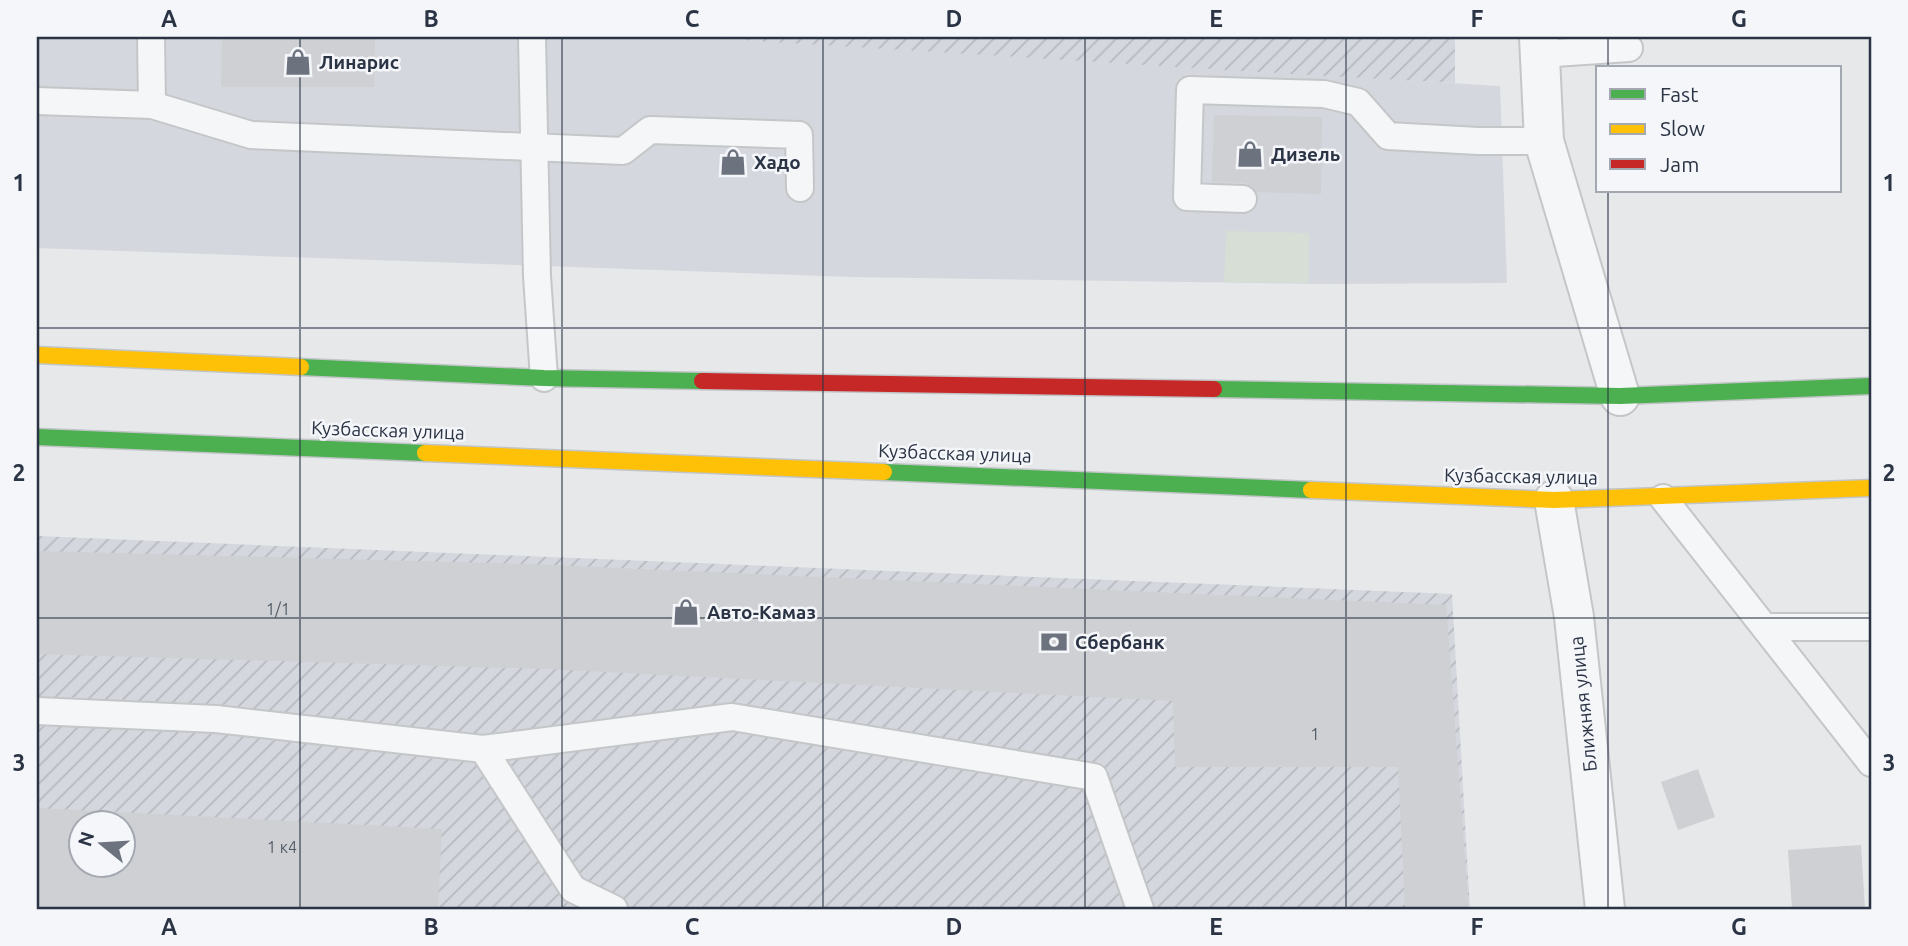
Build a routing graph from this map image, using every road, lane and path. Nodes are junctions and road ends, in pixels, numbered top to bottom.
1 (151, 37) edge
2 (532, 37) edge
3 (1540, 46) edge
4 (1629, 48) dead end
5 (37, 102) edge
6 (152, 105) junction
7 (1544, 141) junction
8 (534, 147) junction
9 (800, 188) dead end
10 (1243, 200) dead end
11 (37, 355) edge
12 (544, 377) junction
13 (1871, 386) edge
14 (1620, 396) junction
15 (37, 437) edge
16 (1871, 488) edge
17 (1663, 498) junction
18 (1554, 500) junction
19 (1765, 627) junction
20 (1871, 627) edge
21 (37, 712) edge
22 (483, 749) junction
23 (1871, 763) edge
24 (571, 899) edge
25 (614, 909) edge
26 (1140, 909) edge
27 (1605, 909) edge

1 - 6 lane
2 - 8 lane
3 - 4 lane
3 - 7 street
5 - 6 lane
6 - 8 lane
7 - 10 lane
7 - 14 street
8 - 9 lane
8 - 12 lane
11 - 12 main road
12 - 14 main road
13 - 14 main road
15 - 18 main road, Кузбасская улица
16 - 17 main road, Кузбасская улица
17 - 18 main road, Кузбасская улица
17 - 19 lane
18 - 27 street, Ближняя улица
19 - 20 lane
19 - 23 lane
21 - 22 lane
22 - 24 lane
22 - 26 lane
24 - 25 lane

